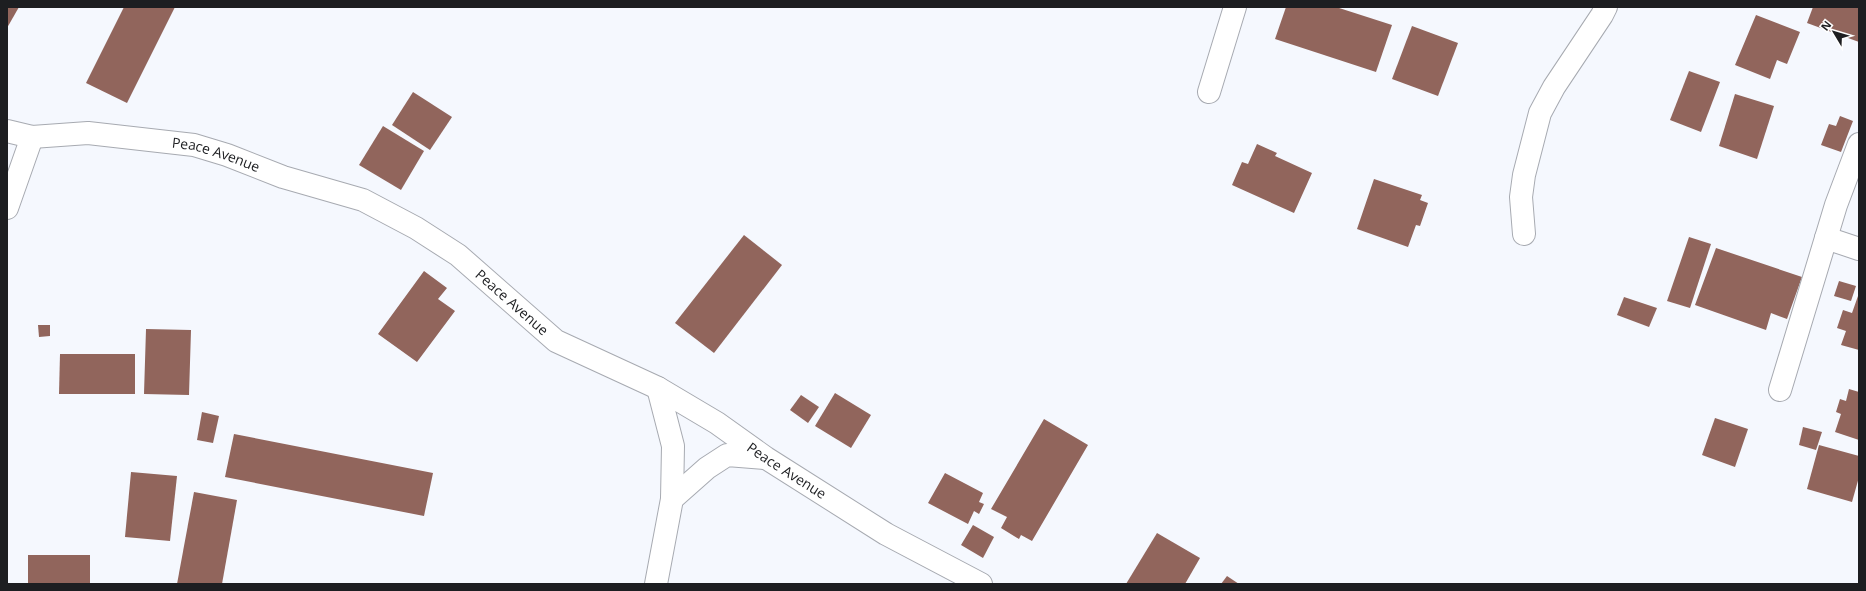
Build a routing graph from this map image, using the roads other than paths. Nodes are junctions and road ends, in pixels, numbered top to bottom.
1 (1235, 7) edge
2 (1606, 7) edge
3 (1209, 92) dead end
4 (7, 132) edge
5 (32, 137) junction
6 (1859, 144) edge
7 (7, 208) edge
8 (1524, 234) dead end
9 (1826, 238) junction
10 (1859, 249) edge
11 (658, 388) junction
12 (1780, 390) dead end
13 (766, 458) junction
14 (672, 499) junction
15 (656, 584) edge
16 (981, 584) edge

1 - 3 street
2 - 8 street
4 - 5 street, Peace Avenue
5 - 7 street
5 - 11 street, Peace Avenue
6 - 9 street
9 - 10 street
9 - 12 street
11 - 13 street, Peace Avenue
11 - 14 street
13 - 14 street
13 - 16 street, Peace Avenue
14 - 15 street

